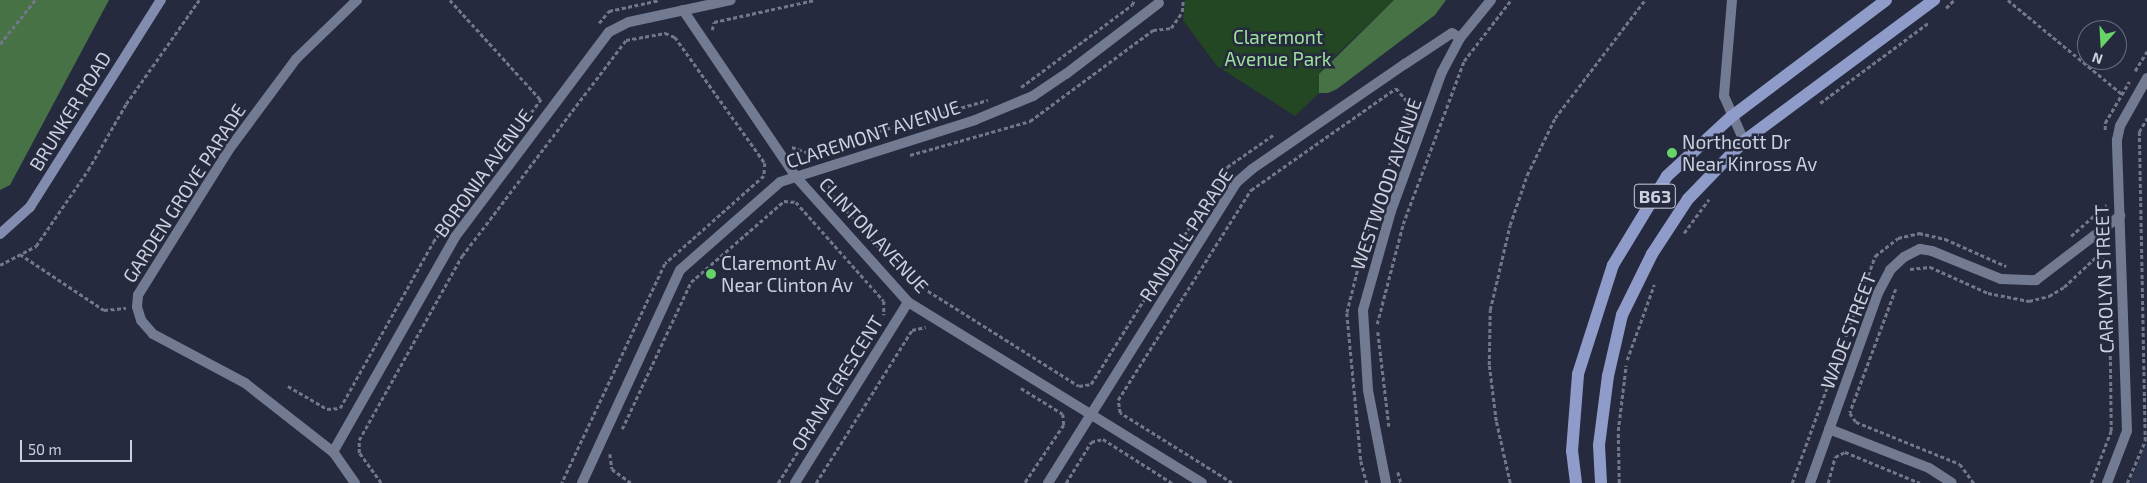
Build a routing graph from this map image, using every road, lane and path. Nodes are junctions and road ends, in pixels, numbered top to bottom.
1 (36, 0) edge
2 (162, 0) edge
3 (199, 0) edge
4 (357, 0) edge
5 (450, 0) edge
6 (731, 0) edge
7 (815, 0) edge
8 (1134, 0) edge
9 (1183, 0) edge
10 (1491, 0) edge
11 (1511, 0) edge
12 (1645, 0) edge
13 (1732, 0) edge
14 (1886, 0) edge
15 (1934, 0) edge
16 (1954, 0) edge
17 (2008, 0) edge
18 (1159, 3) dead end
19 (683, 10) junction
20 (1940, 13) dead end
21 (1933, 19) dead end
22 (1460, 38) junction
23 (716, 39) dead end
24 (0, 44) edge
25 (2147, 78) edge
26 (1013, 92) dead end
27 (2122, 94) dead end
28 (994, 98) dead end
29 (1817, 106) dead end
30 (1731, 117) junction
31 (1407, 118) dead end
32 (2147, 118) edge
33 (1273, 134) dead end
34 (787, 140) dead end
35 (1744, 141) junction
36 (900, 158) dead end
37 (796, 177) junction
38 (832, 177) dead end
39 (1715, 192) dead end
40 (2120, 216) junction
41 (0, 234) edge
42 (1680, 239) dead end
43 (20, 254) junction
44 (0, 265) edge
45 (1908, 270) dead end
46 (2109, 271) dead end
47 (1654, 283) dead end
48 (1897, 285) dead end
49 (908, 302) junction
50 (137, 307) junction
51 (880, 320) dead end
52 (934, 332) dead end
53 (2110, 348) dead end
54 (855, 360) dead end
55 (1013, 383) dead end
56 (288, 386) dead end
57 (1092, 415) junction
58 (1829, 429) junction
59 (621, 431) dead end
60 (1390, 436) dead end
61 (613, 447) dead end
62 (334, 452) junction
63 (1397, 469) dead end
64 (586, 481) edge
65 (355, 483) edge
66 (381, 483) edge
67 (562, 483) edge
68 (631, 483) edge
69 (778, 483) edge
70 (795, 483) edge
71 (816, 483) edge
72 (1026, 483) edge
73 (1048, 483) edge
74 (1066, 483) edge
75 (1172, 483) edge
76 (1202, 483) edge
77 (1232, 483) edge
78 (1386, 483) edge
79 (1401, 483) edge
80 (1510, 483) edge
81 (1576, 483) edge
82 (1601, 483) edge
83 (1619, 483) edge
84 (1810, 483) edge
85 (1828, 483) edge
86 (1920, 483) edge
87 (1952, 483) edge
88 (1974, 483) edge
89 (2091, 483) edge
90 (2107, 483) edge
91 (2127, 483) edge

1 - 24 path
2 - 41 main road, BRUNKER ROAD
3 - 43 path
4 - 50 street, GARDEN GROVE PARADE
5 - 56 path
6 - 19 street, BORONIA AVENUE
7 - 23 path
8 - 26 path
9 - 36 path
10 - 22 street, WESTWOOD AVENUE
11 - 60 path
12 - 80 path
13 - 30 street
14 - 30 main road, B63
15 - 35 main road, B63
16 - 20 path
17 - 27 path
18 - 37 street, CLAREMONT AVENUE
19 - 37 street, CLINTON AVENUE
19 - 62 street, BORONIA AVENUE
21 - 29 path
22 - 57 street, RANDALL PARADE
22 - 78 street, WESTWOOD AVENUE
25 - 40 street, CAROLYN STREET
28 - 34 path
30 - 35 street
30 - 81 main road, B63
31 - 77 path
32 - 91 path
33 - 38 path
35 - 82 main road, B63
37 - 49 street, CLINTON AVENUE
37 - 64 street, CLAREMONT AVENUE
39 - 42 path
40 - 58 street, WADE STREET
40 - 90 street, CAROLYN STREET
43 - 44 path
43 - 50 path
45 - 46 path
47 - 83 path
48 - 88 path
49 - 57 street, CLINTON AVENUE
49 - 70 street, ORANA CRESCENT
50 - 62 street, GARDEN GROVE PARADE
51 - 59 path
52 - 71 path
53 - 89 path
54 - 69 path
55 - 72 path
57 - 73 street, RANDALL PARADE
57 - 76 street, CLINTON AVENUE
58 - 84 street, WADE STREET
58 - 87 street
61 - 68 path
62 - 65 street, GARDEN GROVE PARADE
63 - 79 path
66 - 67 path
74 - 75 path
85 - 86 path

